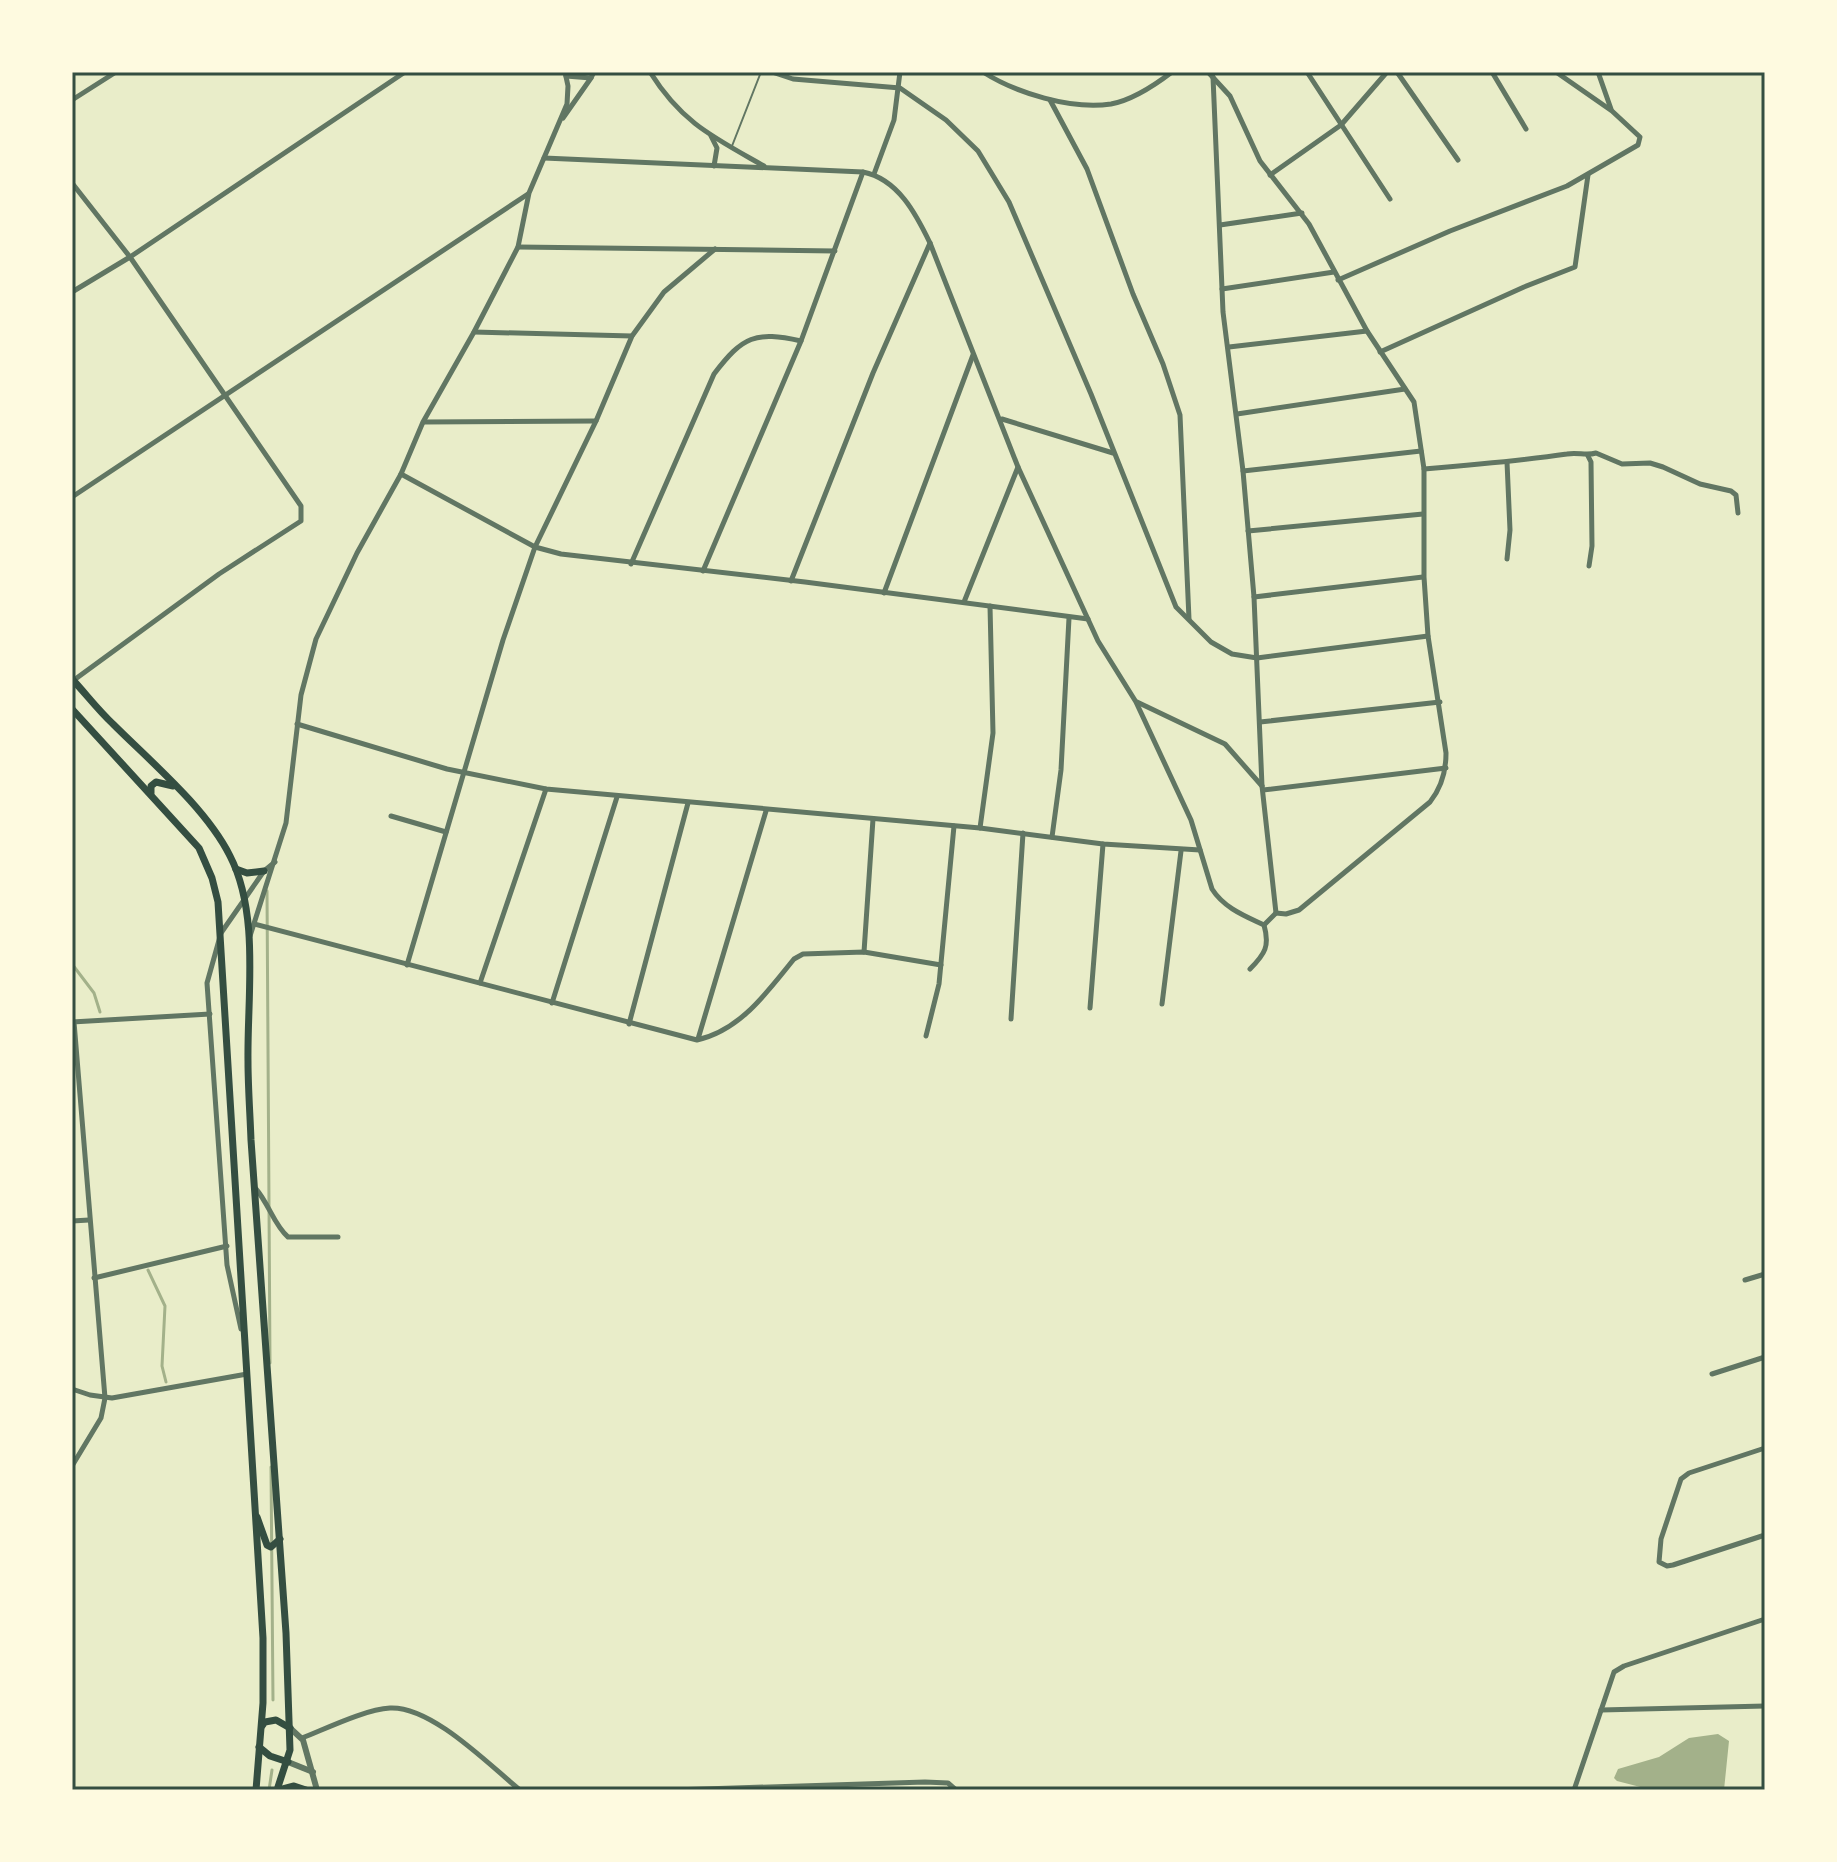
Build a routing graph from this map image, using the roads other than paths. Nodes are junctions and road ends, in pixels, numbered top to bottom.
1 (116, 72) edge
2 (405, 72) edge
3 (650, 72) edge
4 (761, 72) edge
5 (772, 72) edge
6 (900, 72) edge
7 (983, 72) edge
8 (1172, 72) edge
9 (1307, 72) edge
10 (1387, 72) edge
11 (1397, 72) edge
12 (1492, 72) edge
13 (1556, 72) edge
14 (1598, 72) edge
15 (566, 74) edge
16 (1211, 74) edge
17 (592, 75) edge
18 (900, 88) junction
19 (72, 100) edge
20 (1050, 100) junction
21 (1612, 111) junction
22 (560, 122) junction
23 (1341, 125) junction
24 (1526, 129) dead end
25 (710, 135) junction
26 (731, 147) junction
27 (544, 158) junction
28 (1458, 160) dead end
29 (714, 166) junction
30 (766, 167) junction
31 (863, 172) junction
32 (874, 174) junction
33 (1270, 175) junction
34 (1588, 175) junction
35 (72, 183) edge
36 (529, 193) junction
37 (1390, 199) dead end
38 (1302, 213) junction
39 (1220, 225) junction
40 (930, 243) junction
41 (518, 247) junction
42 (715, 249) junction
43 (835, 251) junction
44 (130, 257) junction
45 (1334, 272) junction
46 (1338, 280) junction
47 (1222, 289) junction
48 (72, 292) edge
49 (1367, 331) junction
50 (474, 332) junction
51 (632, 336) junction
52 (801, 341) junction
53 (1229, 347) junction
54 (1380, 352) junction
55 (973, 355) junction
56 (1406, 389) junction
57 (224, 395) junction
58 (1237, 414) junction
59 (1001, 418) junction
60 (596, 421) junction
61 (423, 422) junction
62 (1422, 451) junction
63 (1113, 453) junction
64 (1588, 456) junction
65 (1507, 462) junction
66 (1018, 467) junction
67 (1424, 469) junction
68 (1243, 471) junction
69 (401, 474) junction
70 (72, 497) edge
71 (1738, 513) dead end
72 (1423, 514) junction
73 (1248, 531) junction
74 (535, 547) junction
75 (1507, 559) dead end
76 (631, 564) junction
77 (1589, 566) dead end
78 (703, 571) junction
79 (1424, 577) junction
80 (791, 581) junction
81 (884, 593) junction
82 (1254, 597) junction
83 (964, 602) junction
84 (990, 606) junction
85 (1069, 618) junction
86 (1088, 619) junction
87 (1189, 619) junction
88 (1428, 636) junction
89 (1257, 658) junction
90 (73, 680) edge
91 (1136, 702) junction
92 (1440, 702) junction
93 (72, 709) edge
94 (1260, 722) junction
95 (297, 724) junction
96 (1446, 768) junction
97 (464, 773) junction
98 (175, 787) junction
99 (1262, 788) junction
100 (546, 789) junction
101 (151, 794) junction
102 (617, 797) junction
103 (688, 803) junction
104 (766, 811) junction
105 (391, 816) dead end
106 (873, 819) junction
107 (954, 826) junction
108 (980, 828) junction
109 (446, 832) junction
110 (1023, 833) junction
111 (1052, 837) junction
112 (1103, 844) junction
113 (1200, 850) junction
114 (1181, 851) junction
115 (276, 861) junction
116 (236, 869) junction
117 (264, 871) junction
118 (243, 902) junction
119 (1276, 913) junction
120 (254, 924) junction
121 (1264, 925) junction
122 (221, 933) junction
123 (249, 941) junction
124 (864, 952) junction
125 (407, 965) junction
126 (941, 965) junction
127 (1250, 969) dead end
128 (480, 983) junction
129 (552, 1003) junction
130 (1162, 1004) dead end
131 (1090, 1008) dead end
132 (210, 1014) junction
133 (1011, 1019) dead end
134 (73, 1022) edge
135 (629, 1024) junction
136 (926, 1036) dead end
137 (697, 1040) junction
138 (255, 1188) junction
139 (89, 1220) junction
140 (72, 1221) edge
141 (338, 1237) dead end
142 (227, 1246) junction
143 (1765, 1274) edge
144 (94, 1278) junction
145 (1745, 1280) dead end
146 (246, 1350) junction
147 (1765, 1357) edge
148 (248, 1373) junction
149 (1712, 1374) dead end
150 (72, 1389) edge
151 (105, 1398) junction
152 (1765, 1448) edge
153 (72, 1466) edge
154 (254, 1503) junction
155 (1765, 1535) edge
156 (280, 1539) junction
157 (1765, 1619) edge
158 (1765, 1706) edge
159 (1601, 1710) junction
160 (262, 1726) junction
161 (290, 1728) junction
162 (302, 1738) junction
163 (259, 1747) junction
164 (288, 1762) junction
165 (313, 1772) junction
166 (256, 1790) edge
167 (278, 1790) edge
168 (306, 1790) edge
169 (317, 1790) edge
170 (520, 1790) edge
171 (673, 1790) edge
172 (956, 1790) edge
173 (1574, 1790) edge

1 - 19 street
2 - 44 street
3 - 25 street
4 - 26 lane
5 - 18 street
6 - 18 street
7 - 20 street
8 - 20 street
9 - 23 street
10 - 23 street
11 - 28 street
12 - 24 street
13 - 21 street
14 - 21 street
15 - 17 street
15 - 22 street
16 - 33 street
16 - 39 street
17 - 22 street
18 - 32 street
18 - 63 street
20 - 87 street
21 - 34 street
22 - 27 street
23 - 33 street
23 - 37 street
25 - 26 street
25 - 29 street
26 - 30 street
27 - 29 street
27 - 36 street
29 - 30 street
30 - 31 street
31 - 32 street
31 - 43 street
32 - 40 street
33 - 38 street
34 - 46 street
34 - 54 street
35 - 44 street
36 - 41 street
36 - 57 street
38 - 39 street
38 - 45 street
39 - 47 street
40 - 55 street
40 - 80 street
41 - 42 street
41 - 50 street
42 - 43 street
42 - 51 street
43 - 52 street
44 - 48 street
44 - 57 street
45 - 46 street
45 - 47 street
46 - 49 street
47 - 53 street
49 - 53 street
49 - 54 street
50 - 51 street
50 - 61 street
51 - 60 street
52 - 76 street
52 - 78 street
53 - 58 street
54 - 56 street
55 - 59 street
55 - 81 street
56 - 58 street
56 - 62 street
57 - 70 street
57 - 90 street
58 - 68 street
59 - 63 street
59 - 66 street
60 - 61 street
60 - 74 street
61 - 69 street
62 - 67 street
62 - 68 street
63 - 87 street
64 - 65 street
64 - 71 street
64 - 77 street
65 - 67 street
65 - 75 street
66 - 83 street
66 - 86 street
67 - 72 street
68 - 73 street
69 - 74 street
69 - 95 street
72 - 73 street
72 - 79 street
73 - 82 street
74 - 76 street
74 - 97 street
76 - 78 street
78 - 80 street
79 - 82 street
79 - 88 street
80 - 81 street
81 - 83 street
82 - 89 street
83 - 84 street
84 - 85 street
84 - 108 street
85 - 86 street
85 - 111 street
86 - 91 street
87 - 89 street
88 - 89 street
88 - 92 street
89 - 94 street
90 - 98 main road
91 - 99 street
91 - 113 street
92 - 94 street
92 - 96 street
93 - 101 main road
94 - 99 street
95 - 97 street
95 - 115 street
96 - 99 street
96 - 119 street
97 - 100 street
97 - 109 street
98 - 101 main road
98 - 116 main road
99 - 119 street
100 - 102 street
100 - 128 street
101 - 122 main road
102 - 103 street
102 - 129 street
103 - 104 street
103 - 135 street
104 - 106 street
104 - 137 street
105 - 109 street
106 - 107 street
106 - 124 street
107 - 108 street
107 - 126 street
108 - 110 street
109 - 125 street
110 - 111 street
110 - 133 street
111 - 112 street
112 - 114 street
112 - 131 street
113 - 114 street
113 - 121 street
114 - 130 street
115 - 117 street
115 - 120 street
116 - 117 main road
116 - 118 main road
117 - 118 street
118 - 122 street
118 - 123 main road
119 - 121 street
120 - 123 street
120 - 125 street
121 - 127 street
122 - 132 street
122 - 146 main road
123 - 138 main road
124 - 126 street
124 - 137 street
125 - 128 street
126 - 136 street
128 - 129 street
129 - 135 street
132 - 134 street
132 - 142 street
134 - 139 street
135 - 137 street
138 - 141 street
138 - 156 main road
139 - 140 street
139 - 144 street
142 - 144 street
142 - 146 street
143 - 145 street
144 - 151 street
146 - 148 main road
147 - 149 street
148 - 151 street
148 - 154 main road
150 - 151 street
151 - 153 street
152 - 155 street
154 - 156 main road
154 - 160 main road
156 - 161 main road
157 - 159 street
158 - 159 street
159 - 173 street
160 - 161 main road
160 - 163 main road
161 - 162 street
161 - 164 main road
162 - 165 street
162 - 170 street
163 - 164 main road
163 - 166 main road
164 - 165 street
164 - 167 main road
165 - 169 street
167 - 168 main road
171 - 172 street

